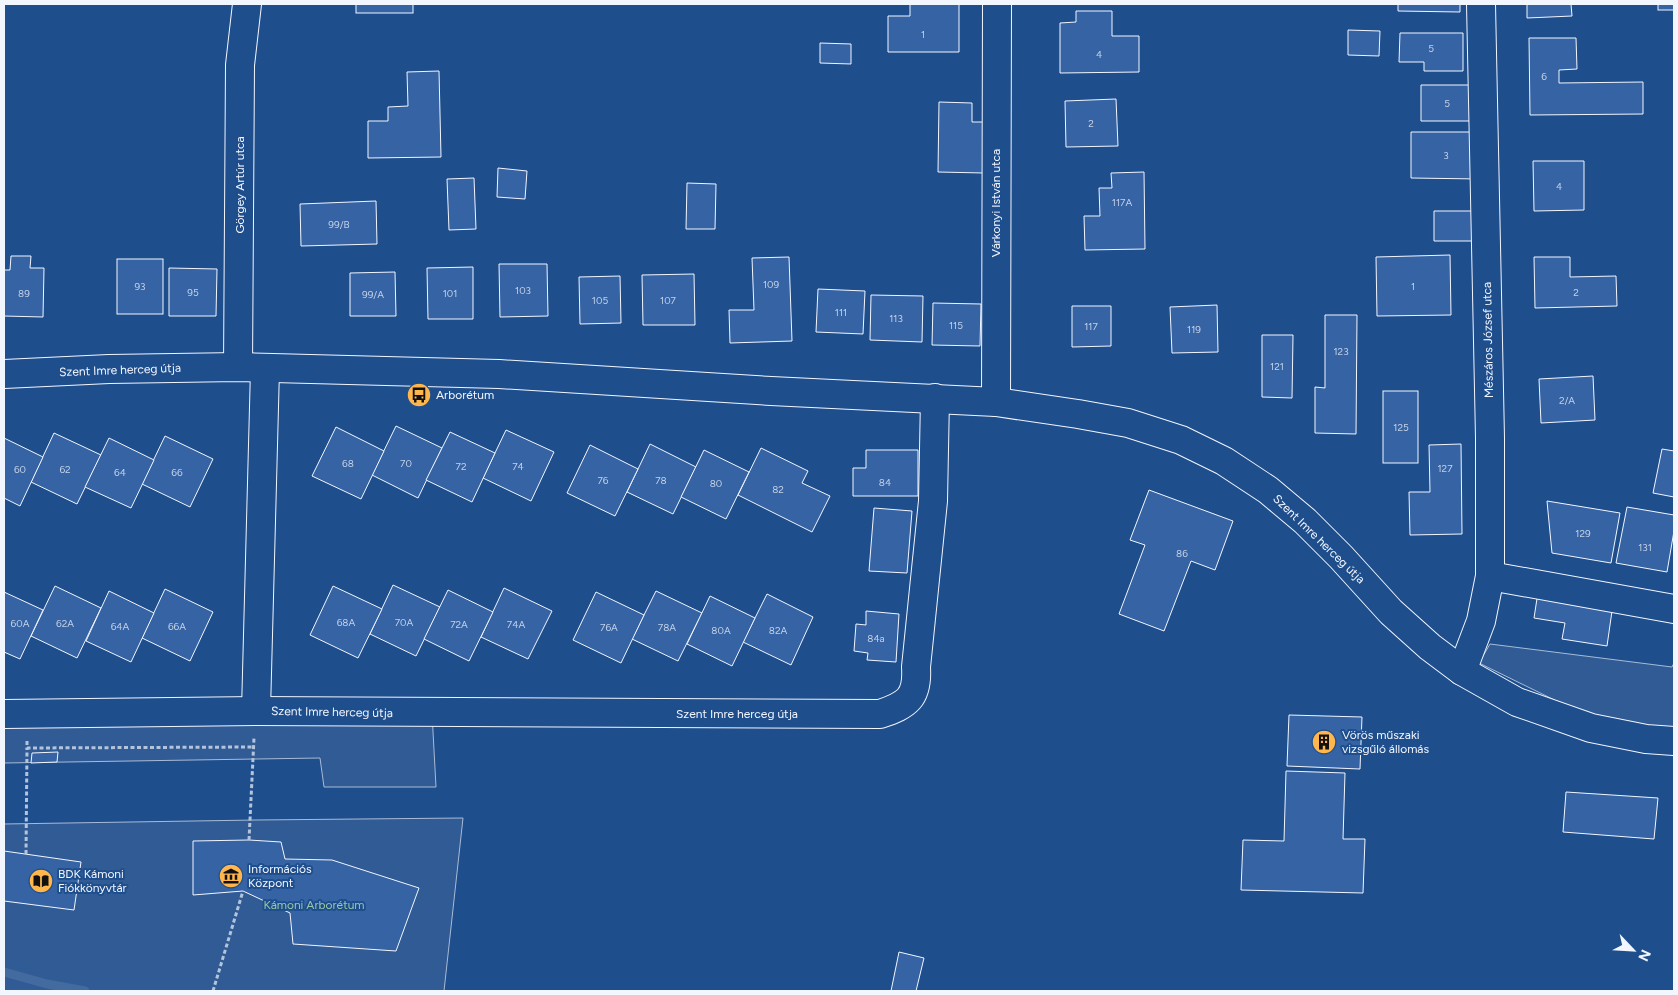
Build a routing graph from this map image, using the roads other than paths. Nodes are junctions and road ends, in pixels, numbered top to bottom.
1 (247, 4) edge
2 (997, 4) edge
3 (1481, 4) edge
4 (238, 367) junction
5 (265, 369) junction
6 (4, 374) edge
7 (935, 398) junction
8 (996, 402) junction
9 (1490, 576) junction
10 (1674, 609) edge
11 (1462, 671) junction
12 (256, 711) junction
13 (15, 714) edge
14 (1674, 741) edge

1 - 4 street, Görgey Artúr utca
2 - 8 street, Várkonyi István utca
3 - 9 street, Mészáros József utca
4 - 5 street, Szent Imre herceg útja
4 - 6 street, Szent Imre herceg útja
5 - 7 street, Szent Imre herceg útja
5 - 12 street, Szent Imre herceg útja
7 - 8 street, Szent Imre herceg útja
7 - 12 street, Szent Imre herceg útja
8 - 11 street, Szent Imre herceg útja
9 - 10 street
9 - 11 street, Mészáros József utca
11 - 14 street, Szent Imre herceg útja
12 - 13 street, Szent Imre herceg útja

